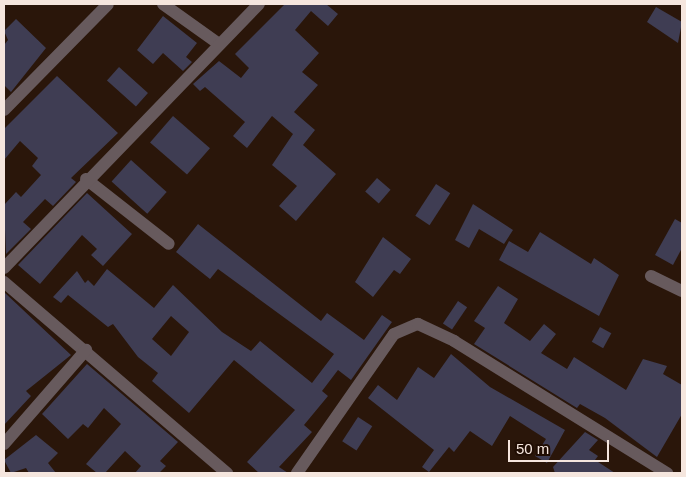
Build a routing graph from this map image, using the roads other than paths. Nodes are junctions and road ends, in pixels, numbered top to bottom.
1 (108, 4) edge
2 (163, 4) edge
3 (259, 4) edge
4 (219, 44) junction
5 (4, 110) edge
6 (86, 180) junction
7 (169, 244) dead end
8 (4, 268) edge
9 (651, 276) dead end
10 (4, 282) edge
11 (682, 291) edge
12 (86, 350) junction
13 (4, 444) edge
14 (227, 473) edge
15 (297, 473) edge
16 (667, 473) edge

1 - 5 street
2 - 4 street
3 - 4 street
4 - 6 street
6 - 7 street
6 - 8 street
9 - 11 street
10 - 12 street
12 - 13 street
12 - 14 street
15 - 16 street

